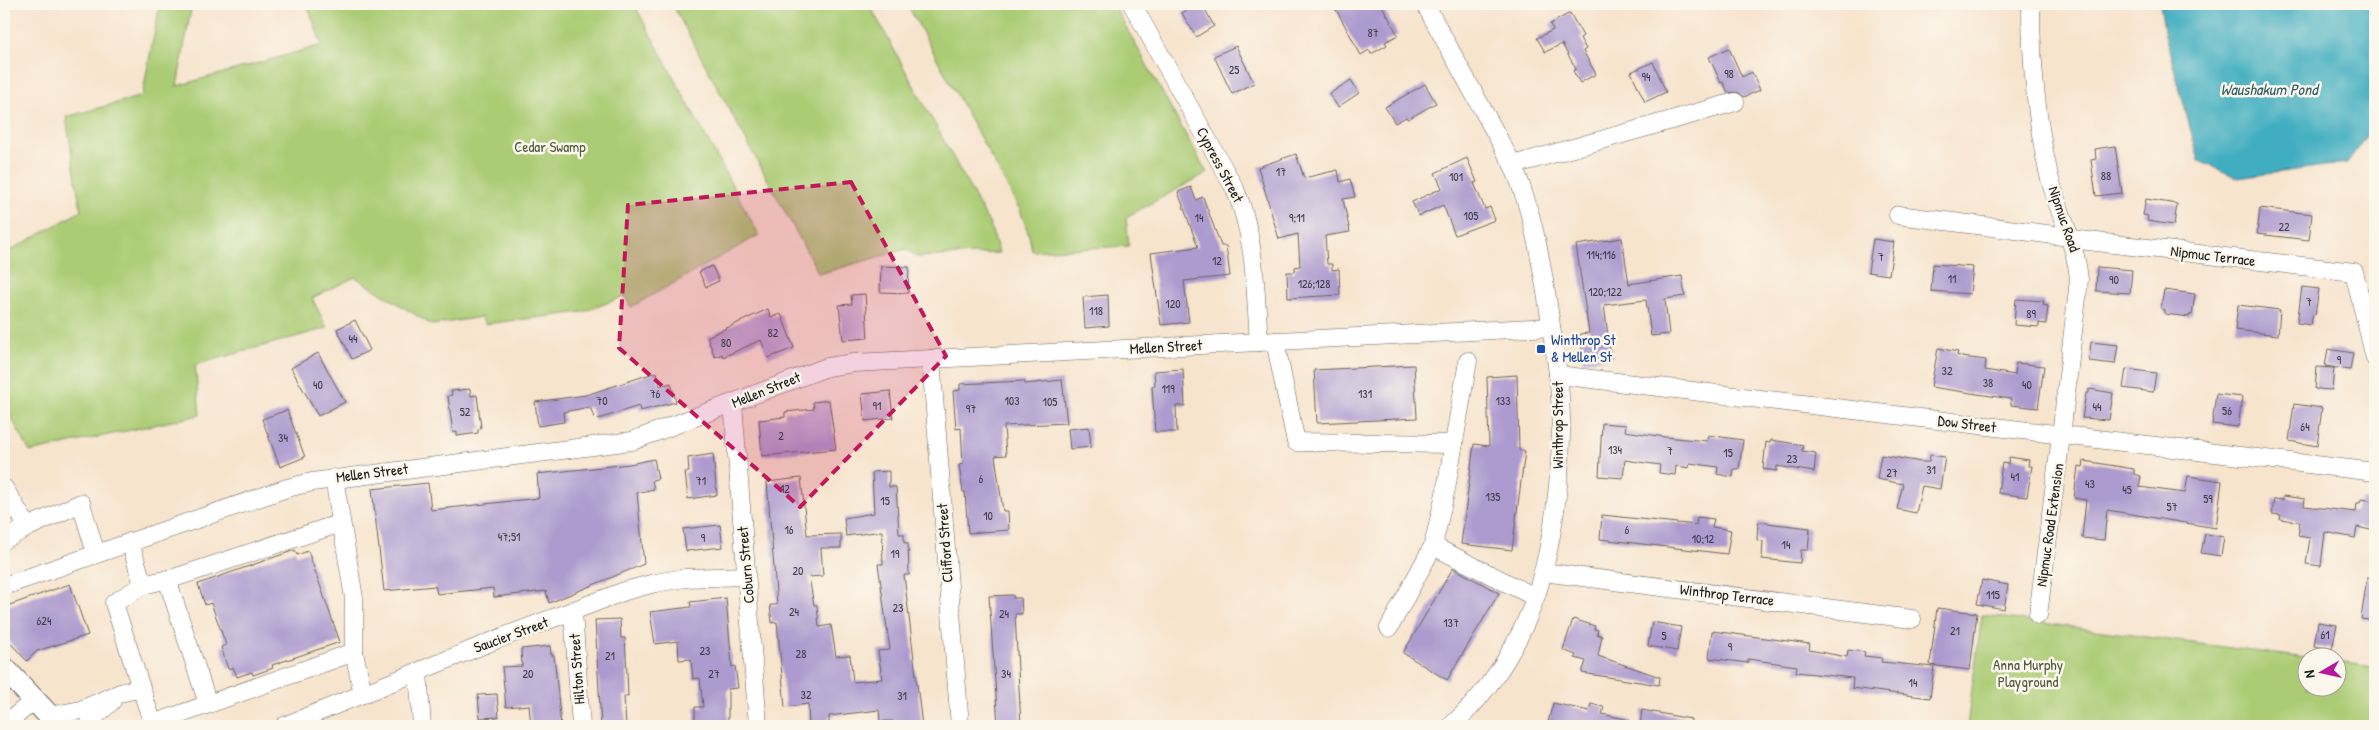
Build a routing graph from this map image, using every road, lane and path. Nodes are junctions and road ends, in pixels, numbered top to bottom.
1 (1132, 4) edge
2 (1425, 4) edge
3 (2031, 4) edge
4 (1735, 102) dead end
5 (1514, 164) junction
6 (1898, 215) dead end
7 (2070, 238) junction
8 (1551, 327) junction
9 (1267, 342) junction
10 (2375, 358) edge
11 (931, 359) junction
12 (1468, 361) dead end
13 (1558, 375) junction
14 (732, 403) junction
15 (2061, 436) junction
16 (1454, 444) junction
17 (2375, 472) edge
18 (334, 478) junction
19 (4, 488) edge
20 (341, 523) junction
21 (28, 527) junction
22 (4, 540) edge
23 (130, 542) junction
24 (1433, 546) junction
25 (96, 554) junction
26 (1543, 572) junction
27 (746, 576) junction
28 (167, 579) junction
29 (143, 585) junction
30 (4, 586) edge
31 (1535, 597) junction
32 (573, 612) junction
33 (2038, 615) dead end
34 (1912, 619) dead end
35 (1389, 628) dead end
36 (354, 652) junction
37 (4, 668) edge
38 (418, 672) junction
39 (141, 688) junction
40 (120, 693) junction
41 (363, 694) junction
42 (208, 704) junction
43 (17, 719) edge
44 (54, 721) edge
45 (89, 726) edge
46 (284, 726) edge
47 (422, 726) edge
48 (581, 726) edge
49 (758, 726) edge
50 (960, 726) edge
51 (1451, 726) edge

1 - 9 street, Cypress Street
2 - 5 street, Winthrop Street
3 - 7 street, Nipmuc Road
4 - 5 street
5 - 8 street, Winthrop Street
6 - 7 street, Nipmuc Terrace
7 - 10 street, Nipmuc Terrace
7 - 15 street, Nipmuc Road
8 - 9 street, Mellen Street
8 - 13 street, Winthrop Street
9 - 11 street, Mellen Street
9 - 16 street, Cypress Street
11 - 14 street, Mellen Street
11 - 50 street, Clifford Street
12 - 16 street
13 - 15 street, Dow Street
13 - 26 street, Winthrop Street
14 - 18 street, Mellen Street
14 - 27 street, Coburn Street
15 - 17 street, Dow Street
15 - 33 street, Nipmuc Road Extension
16 - 24 street
18 - 20 street
18 - 23 street, Mellen Street
19 - 21 street
20 - 28 street
20 - 36 street
21 - 22 street
21 - 25 street
23 - 25 street, Mellen Street
23 - 29 street
24 - 31 street
24 - 35 street
25 - 30 street, Mellen Street
26 - 31 street, Winthrop Street
26 - 34 street, Winthrop Terrace
27 - 32 street, Saucier Street
27 - 49 street, Coburn Street
28 - 29 street
28 - 42 street
29 - 39 street
31 - 51 street, Winthrop Street
32 - 38 street, Saucier Street
32 - 48 street, Hilton Street
36 - 41 street
36 - 42 street
37 - 43 main road
38 - 41 street, Saucier Street
38 - 47 street
39 - 40 street
39 - 42 street
40 - 44 street
40 - 45 street
41 - 46 street, Saucier Street
43 - 44 main road

